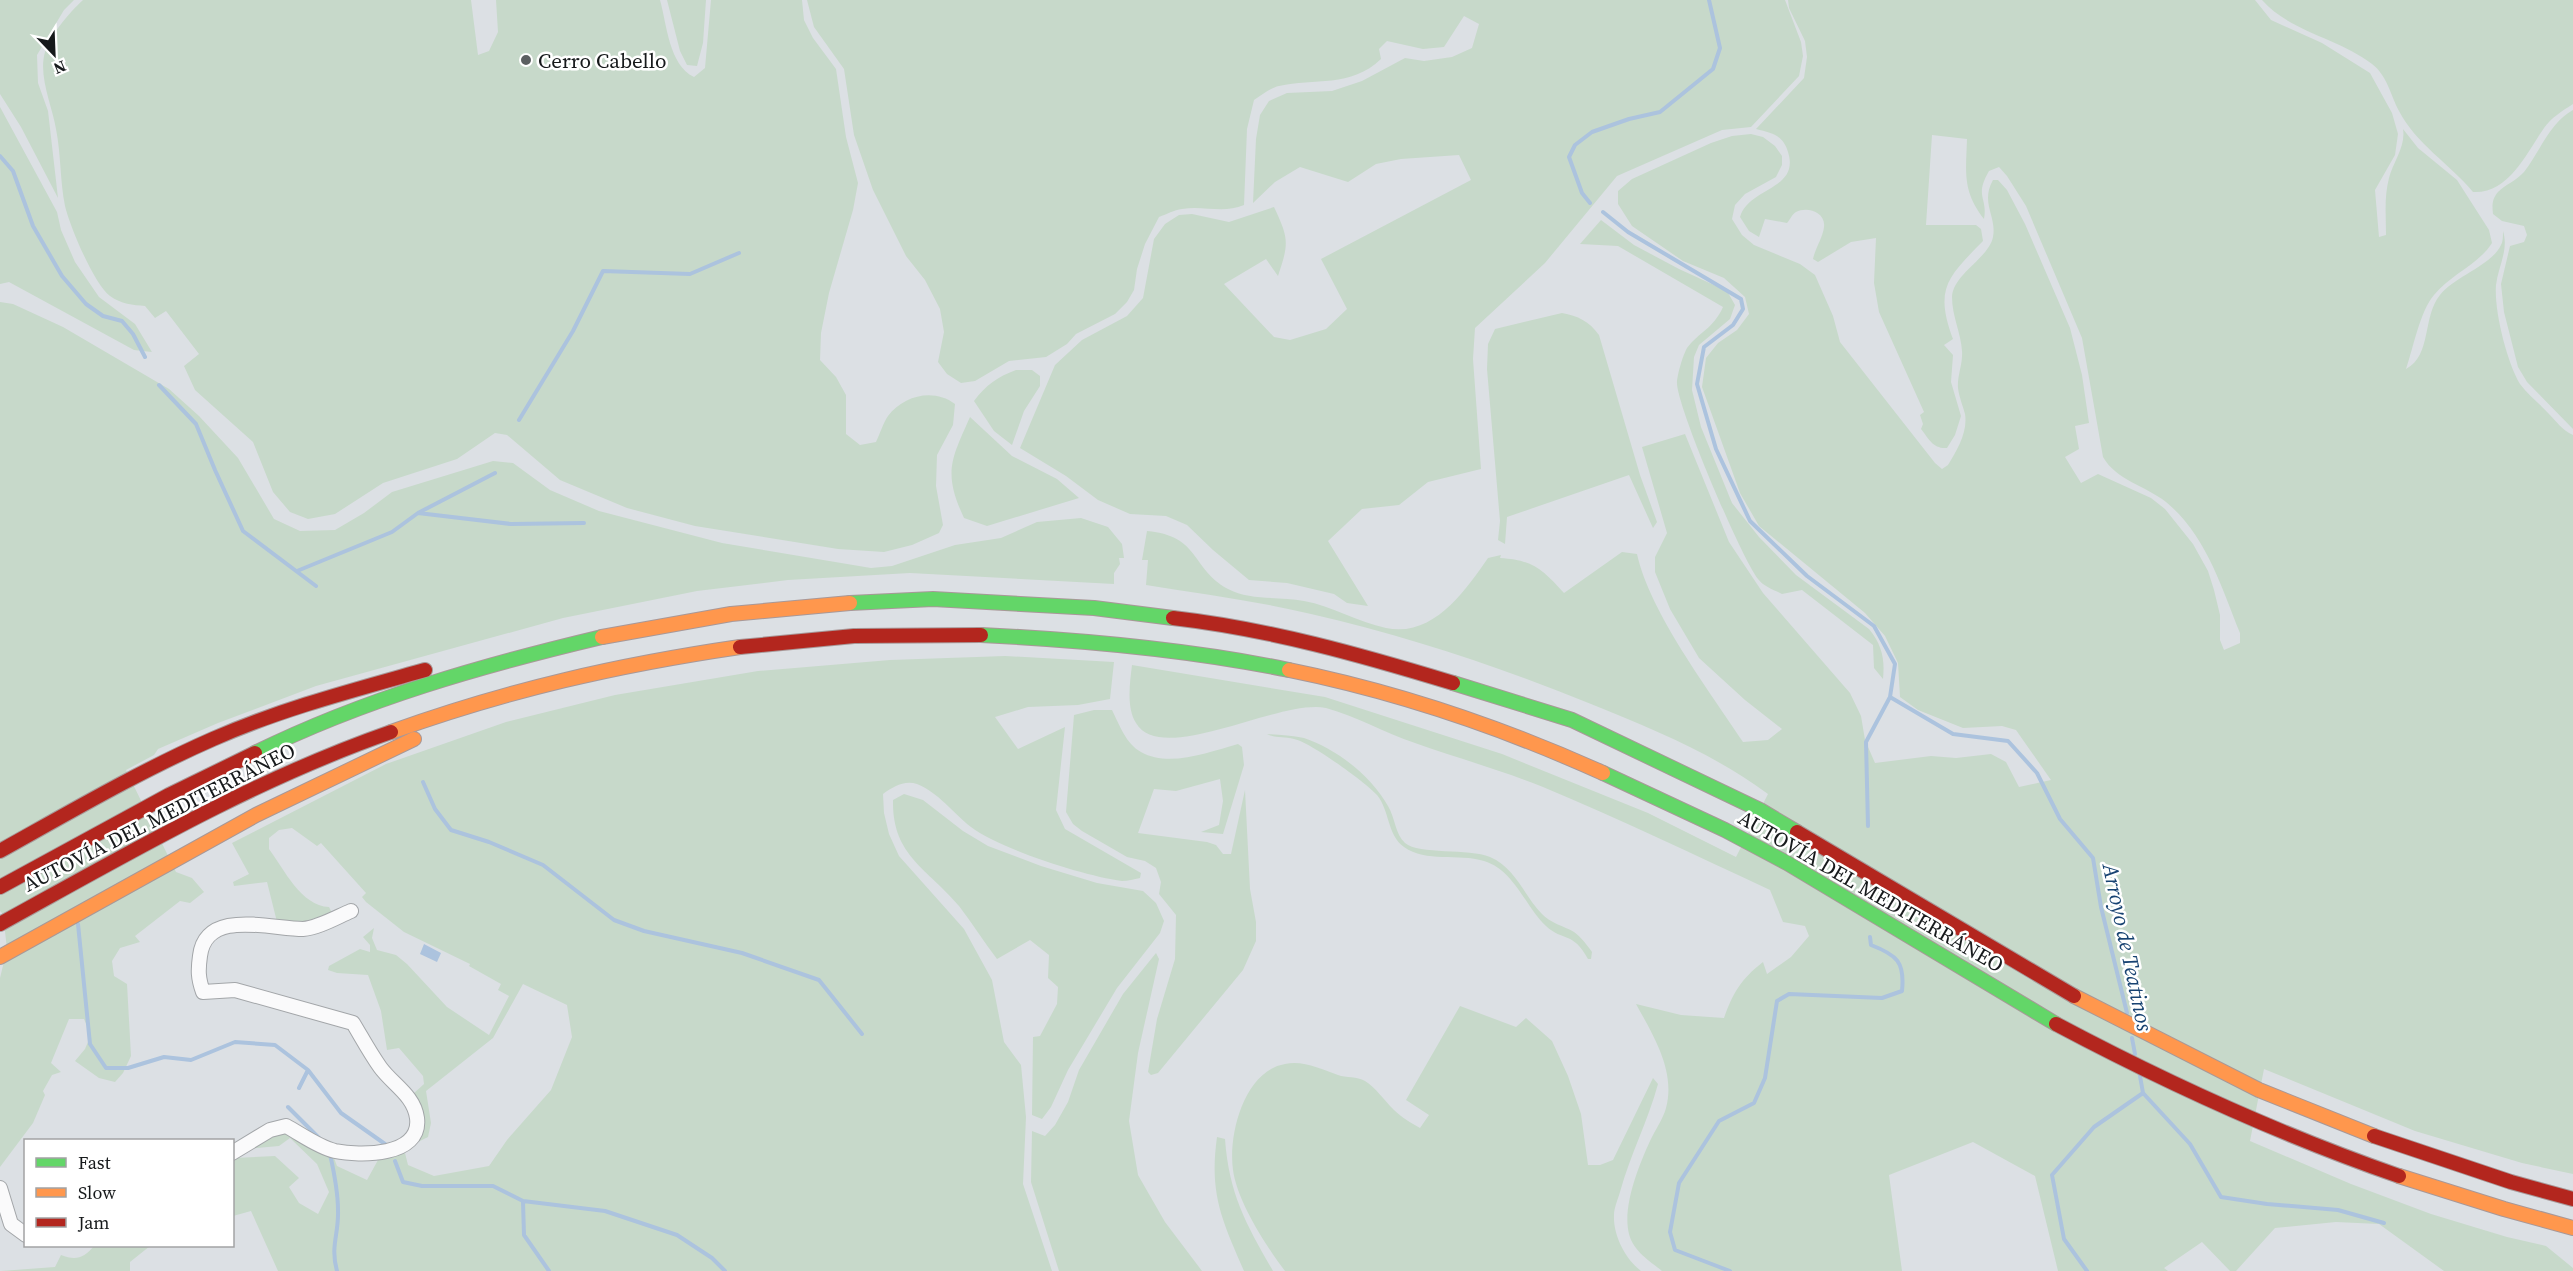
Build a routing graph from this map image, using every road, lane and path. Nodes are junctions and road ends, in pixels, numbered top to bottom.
1 (524, 641) dead end
2 (573, 644) junction
3 (434, 667) dead end
4 (530, 687) junction
5 (0, 851) edge
6 (0, 887) edge
7 (351, 911) dead end
8 (0, 924) edge
9 (0, 957) edge
10 (234, 1152) edge
11 (0, 1188) edge
12 (2573, 1198) edge
13 (2573, 1228) edge
14 (24, 1234) edge

1 - 2 highway
2 - 6 highway, AUTOVÍA DEL MEDITERRÁNEO
2 - 12 highway, AUTOVÍA DEL MEDITERRÁNEO
3 - 5 highway
4 - 8 highway, AUTOVÍA DEL MEDITERRÁNEO
4 - 9 highway
4 - 13 highway, AUTOVÍA DEL MEDITERRÁNEO
7 - 10 street
11 - 14 street

